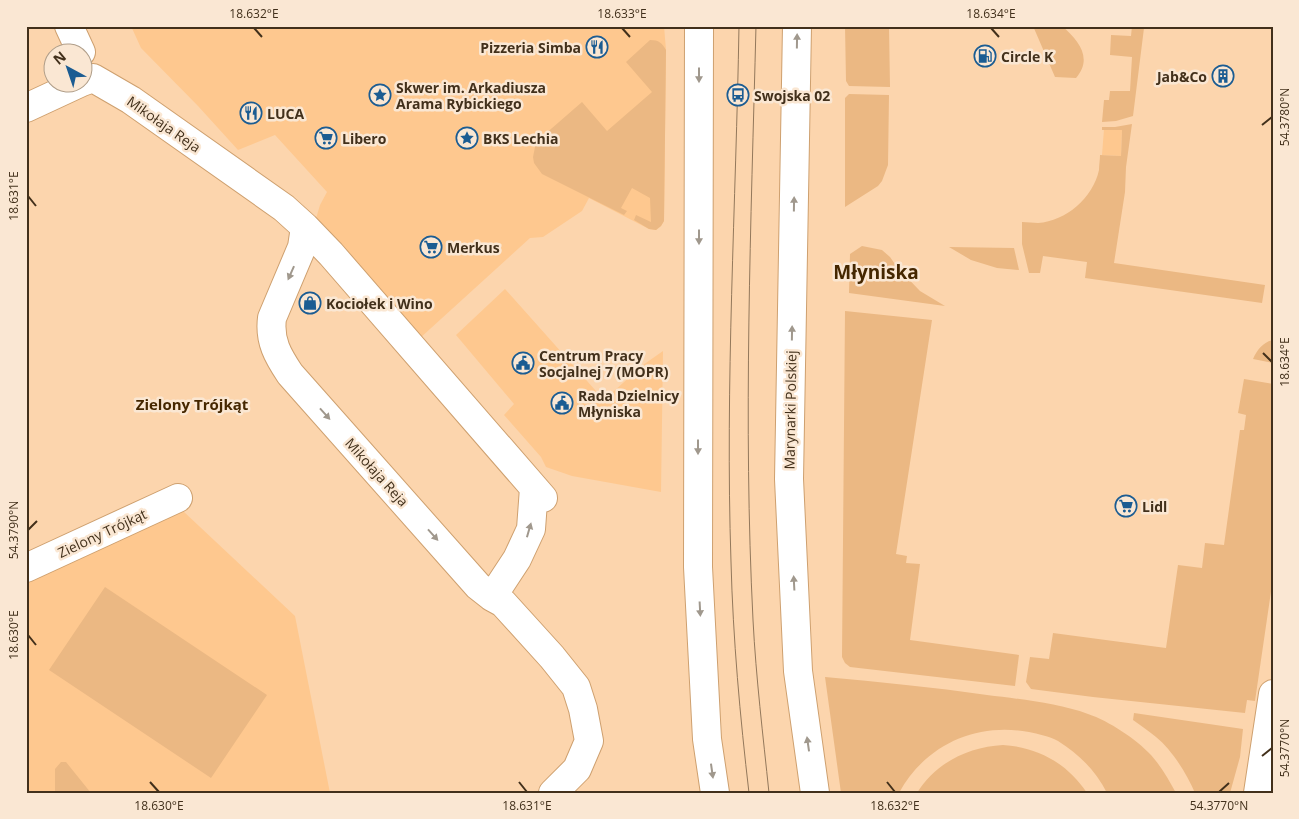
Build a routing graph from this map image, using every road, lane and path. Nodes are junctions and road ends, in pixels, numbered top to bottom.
1 (69, 26) edge
2 (699, 26) edge
3 (797, 26) edge
4 (74, 42) edge
5 (92, 75) edge
6 (50, 92) edge
7 (26, 108) edge
8 (305, 227) junction
9 (178, 498) dead end
10 (26, 568) edge
11 (492, 597) junction
12 (1273, 694) edge
13 (553, 793) edge
14 (715, 793) edge
15 (815, 793) edge
16 (1258, 793) edge

1 - 4 street
2 -> 14 street
15 -> 3 street, Marynarki Polskiej
5 - 8 street, Mikołaja Reja
6 - 7 street
8 -> 11 street, Mikołaja Reja
11 -> 8 street, Mikołaja Reja
9 - 10 street, Zielony Trójkąt
11 - 13 street
12 - 16 street

